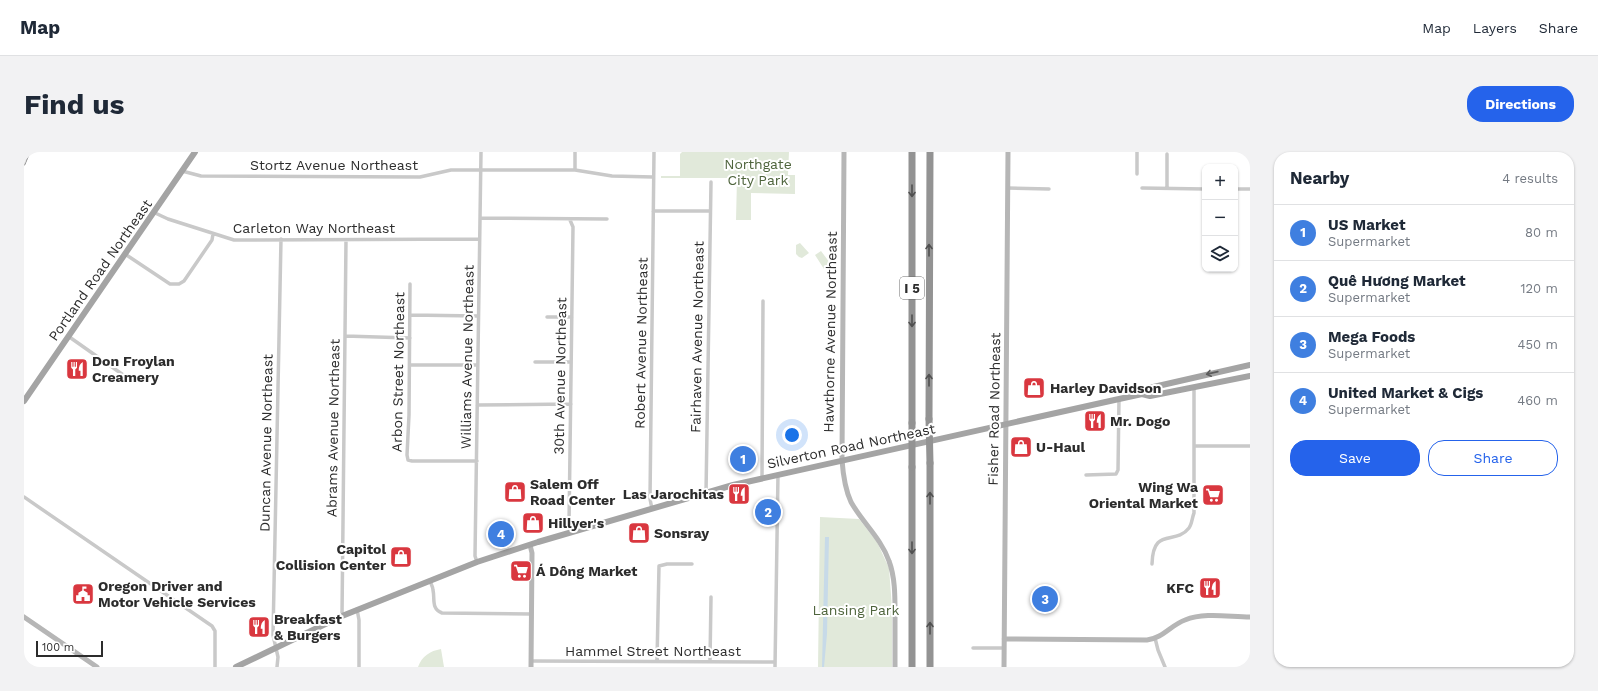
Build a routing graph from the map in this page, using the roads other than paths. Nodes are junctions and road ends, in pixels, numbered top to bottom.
1 (195, 152) edge
2 (481, 152) edge
3 (575, 152) edge
4 (654, 152) edge
5 (844, 152) edge
6 (912, 152) edge
7 (930, 152) edge
8 (1008, 152) edge
9 (1137, 152) edge
10 (1167, 154) dead end
11 (480, 170) junction
12 (575, 170) junction
13 (182, 171) junction
14 (1137, 174) dead end
15 (653, 177) junction
16 (711, 182) dead end
17 (1008, 188) junction
18 (1142, 188) dead end
19 (1167, 188) junction
20 (1048, 189) dead end
21 (1202, 189) edge
22 (1238, 189) edge
23 (1250, 189) edge
24 (653, 211) junction
25 (710, 211) junction
26 (153, 212) junction
27 (480, 218) junction
28 (607, 219) dead end
29 (570, 220) junction
30 (213, 234) junction
31 (281, 239) junction
32 (479, 239) junction
33 (346, 240) junction
34 (126, 254) junction
35 (410, 284) dead end
36 (763, 302) dead end
37 (410, 315) junction
38 (478, 316) junction
39 (547, 317) dead end
40 (572, 317) junction
41 (68, 336) junction
42 (345, 336) junction
43 (410, 338) junction
44 (535, 362) dead end
45 (571, 362) junction
46 (410, 365) junction
47 (478, 365) junction
48 (1250, 365) edge
49 (1250, 376) edge
50 (129, 379) dead end
51 (1194, 387) junction
52 (1142, 394) junction
53 (1120, 399) junction
54 (24, 401) edge
55 (571, 404) junction
56 (477, 405) junction
57 (1006, 424) junction
58 (1194, 446) junction
59 (1250, 446) edge
60 (842, 460) junction
61 (477, 461) junction
62 (778, 474) junction
63 (1086, 475) dead end
64 (762, 478) junction
65 (706, 493) junction
66 (24, 497) edge
67 (652, 509) junction
68 (571, 533) junction
69 (530, 545) junction
70 (477, 562) junction
71 (692, 564) dead end
72 (1152, 564) dead end
73 (430, 581) junction
74 (711, 597) dead end
75 (357, 609) junction
76 (531, 614) junction
77 (342, 616) junction
78 (24, 617) edge
79 (1250, 617) edge
80 (1155, 638) junction
81 (1004, 639) junction
82 (275, 647) junction
83 (973, 648) dead end
84 (1004, 648) junction
85 (657, 661) junction
86 (710, 661) junction
87 (775, 662) junction
88 (531, 664) edge
89 (97, 667) edge
90 (215, 667) edge
91 (236, 667) edge
92 (277, 667) edge
93 (359, 667) edge
94 (775, 667) edge
95 (895, 667) edge
96 (912, 667) edge
97 (930, 667) edge
98 (1004, 667) edge
99 (1165, 667) edge

1 - 13 main road, Portland Road Northeast
2 - 11 street, Williams Avenue Northeast
3 - 12 street
4 - 15 street, Robert Avenue Northeast
5 - 60 street, Hawthorne Avenue Northeast
6 -> 96 highway, I 5, bridge
97 -> 7 highway, I 5, bridge
8 - 17 street, Fisher Road Northeast
9 - 14 street
10 - 19 street
11 - 12 street, Stortz Avenue Northeast
11 - 13 street, Stortz Avenue Northeast
11 - 27 street, Williams Avenue Northeast
12 - 15 street, Stortz Avenue Northeast
13 - 26 main road, Portland Road Northeast
15 - 24 street, Robert Avenue Northeast
16 - 25 street, Fairhaven Avenue Northeast
17 - 20 street
17 - 57 street, Fisher Road Northeast
18 - 19 street
19 - 21 street
22 - 23 street
24 - 25 street
24 - 67 street, Robert Avenue Northeast
25 - 65 street, Fairhaven Avenue Northeast
26 - 30 street, Carleton Way Northeast
26 - 34 main road, Portland Road Northeast
27 - 29 street
27 - 32 street, Williams Avenue Northeast
28 - 29 street
29 - 40 street, 30th Avenue Northeast
30 - 31 street, Carleton Way Northeast
30 - 34 street
31 - 33 street, Carleton Way Northeast
31 - 82 street, Duncan Avenue Northeast
32 - 33 street, Carleton Way Northeast
32 - 38 street, Williams Avenue Northeast
33 - 42 street, Abrams Avenue Northeast
34 - 41 main road, Portland Road Northeast
35 - 37 street, Arbon Street Northeast
36 - 64 street
37 - 38 street
37 - 43 street, Arbon Street Northeast
38 - 47 street, Williams Avenue Northeast
39 - 40 street
40 - 45 street, 30th Avenue Northeast
41 - 50 street
41 - 54 main road, Portland Road Northeast
42 - 43 street
42 - 77 street, Abrams Avenue Northeast
43 - 46 street, Arbon Street Northeast
44 - 45 street
45 - 55 street, 30th Avenue Northeast
46 - 47 street
46 - 61 street, Arbon Street Northeast
47 - 56 street, Williams Avenue Northeast
48 -> 52 main road, Silverton Road Northeast
49 - 51 main road, Silverton Road Northeast
51 - 52 main road, Silverton Road Northeast
51 - 58 street
52 - 53 main road, Silverton Road Northeast
53 - 57 main road, Silverton Road Northeast
53 - 63 street
55 - 56 street
55 - 68 street, 30th Avenue Northeast
56 - 61 street, Williams Avenue Northeast
57 - 60 main road, Silverton Road Northeast
57 - 81 street, Fisher Road Northeast
58 - 59 street
58 - 72 street
60 - 62 main road, Silverton Road Northeast
60 - 95 street, Hawthorne Avenue Northeast
61 - 70 street, Williams Avenue Northeast
62 - 64 main road, Silverton Road Northeast
62 - 87 street
64 - 65 main road, Silverton Road Northeast
65 - 67 main road, Silverton Road Northeast
66 - 90 street
67 - 68 main road, Silverton Road Northeast
68 - 69 main road, Silverton Road Northeast
69 - 70 main road, Silverton Road Northeast
69 - 76 street
70 - 73 main road, Silverton Road Northeast
71 - 85 street
73 - 75 main road, Silverton Road Northeast
73 - 76 street
74 - 86 street
75 - 77 main road, Silverton Road Northeast
75 - 93 street
76 - 88 street
77 - 82 main road, Silverton Road Northeast
78 - 89 street
79 - 80 street
80 - 81 street
80 - 99 street
81 - 84 street, Fisher Road Northeast
82 - 91 main road, Silverton Road Northeast
82 - 92 street, Duncan Avenue Northeast
83 - 84 street
84 - 98 street, Fisher Road Northeast
85 - 86 street, Hammel Street Northeast
85 - 88 street, Hammel Street Northeast
86 - 87 street, Hammel Street Northeast
87 - 94 street

